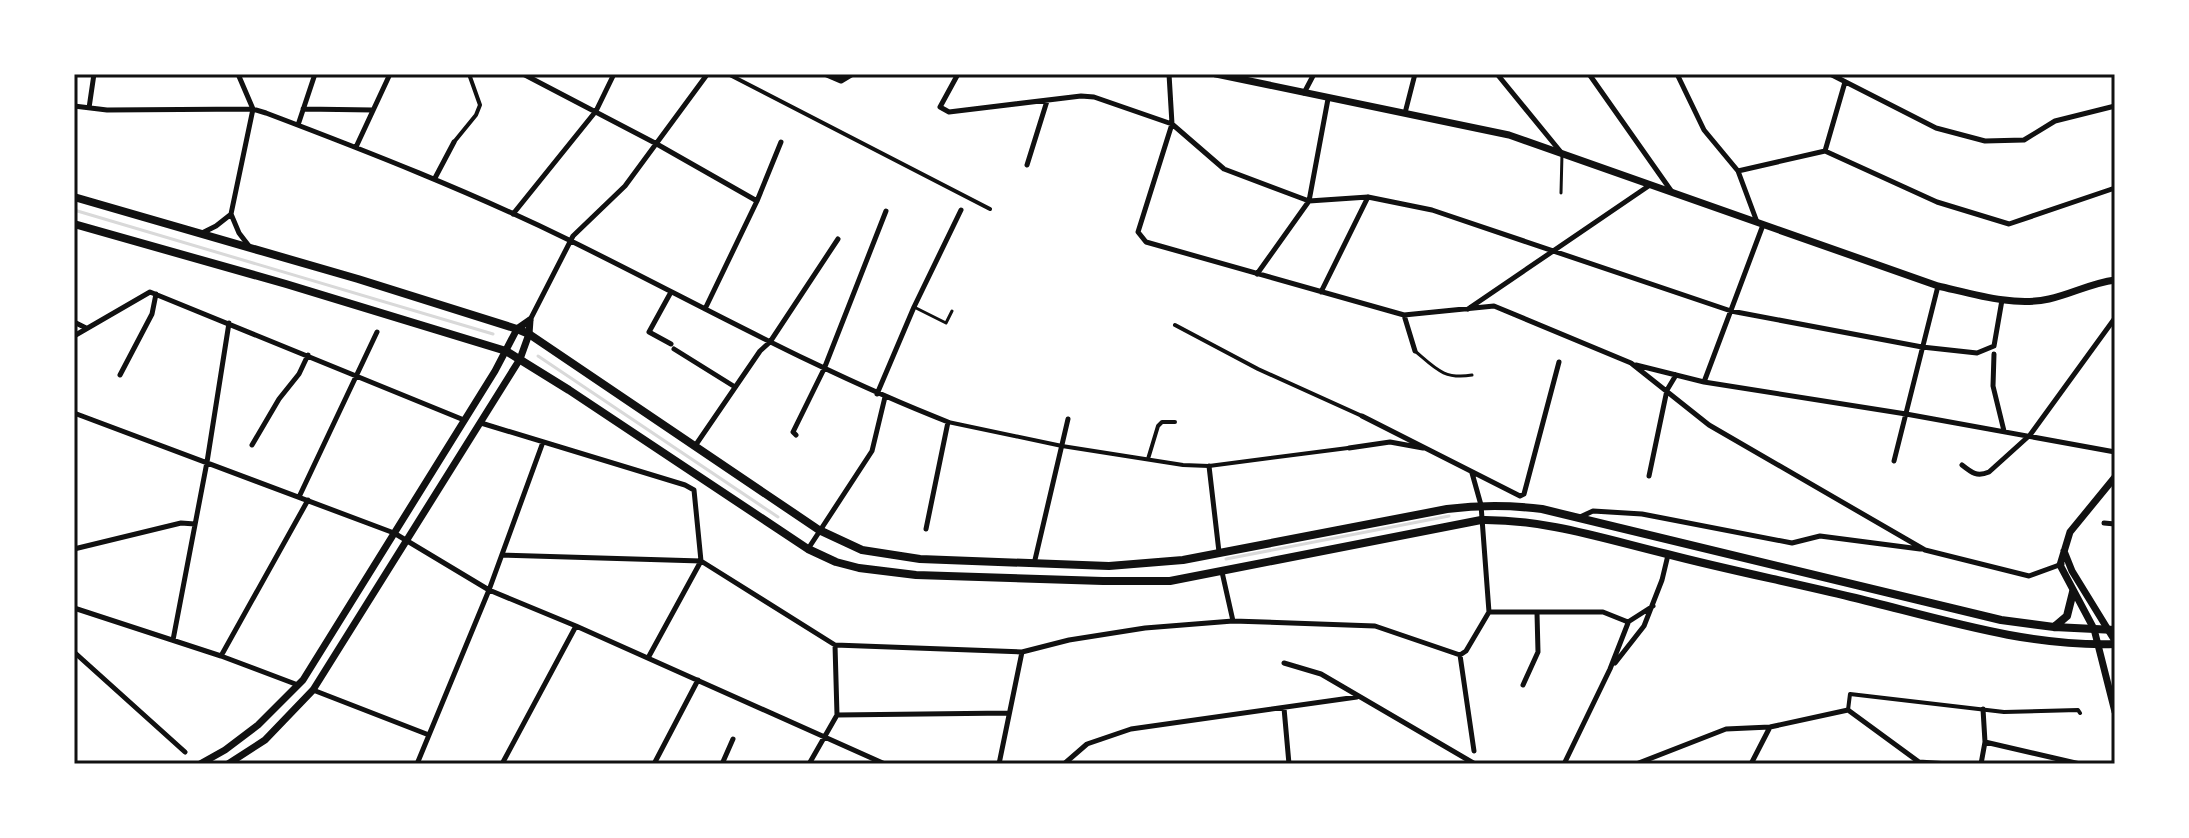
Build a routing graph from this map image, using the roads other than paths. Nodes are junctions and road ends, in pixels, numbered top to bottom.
1 (94, 74) edge
2 (238, 74) edge
3 (315, 74) edge
4 (390, 74) edge
5 (469, 74) edge
6 (523, 74) edge
7 (614, 74) edge
8 (728, 74) edge
9 (827, 74) edge
10 (958, 74) edge
11 (1169, 74) edge
12 (1217, 74) edge
13 (1314, 74) edge
14 (1415, 74) edge
15 (1497, 74) edge
16 (1589, 74) edge
17 (1677, 74) edge
18 (1830, 74) edge
19 (706, 76) dead end
20 (848, 76) edge
21 (1845, 82) junction
22 (1304, 93) junction
23 (1328, 99) junction
24 (1047, 101) junction
25 (74, 106) edge
26 (2115, 106) edge
27 (89, 108) junction
28 (253, 109) junction
29 (303, 109) junction
30 (373, 110) junction
31 (596, 111) junction
32 (1405, 113) junction
33 (1172, 124) junction
34 (298, 125) junction
35 (454, 142) joint
36 (781, 142) dead end
37 (655, 143) junction
38 (356, 147) junction
39 (1825, 151) junction
40 (1562, 154) junction
41 (1027, 165) dead end
42 (1738, 171) junction
43 (435, 178) junction
44 (1650, 185) junction
45 (2115, 188) edge
46 (1561, 193) dead end
47 (1673, 193) junction
48 (74, 197) edge
49 (1368, 197) junction
50 (757, 201) junction
51 (1309, 201) junction
52 (990, 209) dead end
53 (961, 210) dead end
54 (886, 211) dead end
55 (231, 214) junction
56 (513, 214) junction
57 (74, 224) edge
58 (1760, 224) junction
59 (202, 234) junction
60 (838, 239) dead end
61 (570, 241) junction
62 (251, 248) junction
63 (1555, 251) junction
64 (1257, 274) junction
65 (2115, 280) edge
66 (1938, 286) junction
67 (671, 292) junction
68 (1321, 292) junction
69 (156, 294) junction
70 (2002, 299) junction
71 (914, 307) junction
72 (705, 309) junction
73 (1467, 309) junction
74 (952, 311) dead end
75 (1731, 311) junction
76 (1404, 315) junction
77 (2115, 318) edge
78 (530, 320) junction
79 (74, 322) edge
80 (229, 323) junction
81 (1175, 325) dead end
82 (86, 329) junction
83 (517, 329) junction
84 (377, 332) dead end
85 (529, 334) junction
86 (74, 336) edge
87 (770, 342) junction
88 (1922, 347) junction
89 (506, 351) junction
90 (1415, 351) joint
91 (308, 354) junction
92 (1994, 354) dead end
93 (520, 359) junction
94 (1559, 362) dead end
95 (1631, 363) junction
96 (824, 369) junction
97 (356, 374) junction
98 (120, 375) dead end
99 (1472, 375) dead end
100 (1676, 375) junction
101 (1704, 382) junction
102 (735, 387) junction
103 (1667, 390) junction
104 (877, 394) junction
105 (885, 397) junction
106 (74, 413) edge
107 (1906, 414) junction
108 (1362, 416) joint
109 (1068, 419) dead end
110 (464, 420) junction
111 (948, 422) junction
112 (1175, 422) dead end
113 (481, 423) junction
114 (2004, 431) junction
115 (796, 435) dead end
116 (2030, 435) junction
117 (543, 442) junction
118 (252, 445) dead end
119 (695, 446) junction
120 (1062, 446) junction
121 (1349, 448) joint
122 (1428, 449) junction
123 (2115, 452) edge
124 (1148, 459) junction
125 (1894, 461) dead end
126 (207, 462) junction
127 (1962, 465) dead end
128 (1209, 466) junction
129 (1472, 472) junction
130 (1649, 476) dead end
131 (2115, 477) edge
132 (299, 497) junction
133 (308, 500) junction
134 (1481, 505) junction
135 (1580, 518) junction
136 (1481, 520) junction
137 (2104, 523) dead end
138 (195, 524) junction
139 (2115, 524) edge
140 (926, 529) dead end
141 (819, 530) junction
142 (394, 533) junction
143 (408, 540) junction
144 (74, 549) edge
145 (808, 549) junction
146 (1925, 550) junction
147 (1219, 552) junction
148 (503, 555) junction
149 (1668, 555) junction
150 (701, 561) junction
151 (2064, 563) junction
152 (1034, 564) junction
153 (1222, 572) junction
154 (489, 590) junction
155 (2073, 592) junction
156 (1653, 606) junction
157 (74, 608) edge
158 (1489, 612) junction
159 (1537, 613) junction
160 (1233, 621) junction
161 (1628, 622) junction
162 (576, 626) junction
163 (2054, 627) junction
164 (2094, 629) junction
165 (2112, 630) edge
166 (173, 640) junction
167 (2115, 643) edge
168 (2098, 644) junction
169 (835, 645) junction
170 (74, 652) edge
171 (1022, 652) junction
172 (1460, 655) junction
173 (221, 656) junction
174 (648, 658) junction
175 (1284, 663) dead end
176 (1610, 669) junction
177 (698, 680) junction
178 (298, 685) junction
179 (1523, 685) dead end
180 (313, 690) junction
181 (1357, 697) junction
182 (1284, 708) junction
183 (1983, 709) junction
184 (1848, 710) junction
185 (2115, 712) edge
186 (1009, 713) junction
187 (2080, 713) dead end
188 (837, 715) junction
189 (1770, 727) junction
190 (429, 735) junction
191 (825, 737) junction
192 (733, 739) dead end
193 (1985, 742) junction
194 (1474, 751) dead end
195 (185, 752) dead end
196 (245, 752) junction
197 (204, 763) edge
198 (1644, 763) edge
199 (1918, 763) edge
200 (228, 764) edge
201 (245, 764) edge
202 (417, 764) edge
203 (502, 764) edge
204 (654, 764) edge
205 (722, 764) edge
206 (809, 764) edge
207 (885, 764) edge
208 (999, 764) edge
209 (1064, 764) edge
210 (1289, 764) edge
211 (1475, 764) edge
212 (1564, 764) edge
213 (1636, 764) edge
214 (1751, 764) edge
215 (1949, 764) edge
216 (1981, 764) edge
217 (2080, 764) edge

1 - 27 street
2 - 28 street
3 - 29 street
4 - 30 street
5 - 35 street
6 - 31 street
7 - 31 street
8 - 52 street
9 - 20 street
10 - 24 street
11 - 33 street
12 - 22 street
13 - 22 street
14 - 32 street
15 - 40 street
16 - 47 street
17 - 42 street
18 - 21 street
19 - 37 street
21 - 26 street
21 - 39 street
22 - 23 street
23 - 32 street
23 - 51 street
24 - 33 street
24 - 41 street
25 - 27 street
27 - 28 street
28 - 34 street
28 - 55 street
29 - 30 street
29 - 34 street
30 - 38 street
31 - 37 street
31 - 56 street
32 - 40 street
33 - 51 street
33 - 64 street
34 - 38 street
35 - 43 street
36 - 50 street
37 - 50 street
37 - 61 street
38 - 43 street
39 - 42 street
39 - 45 street
40 - 44 street
40 - 46 lane
42 - 58 street
43 - 56 street
44 - 47 street
44 - 63 street
47 - 58 street
48 - 59 main road
49 - 51 street
49 - 63 street
49 - 68 street
50 - 72 street
51 - 64 street
53 - 71 street
54 - 96 street
55 - 59 street
55 - 62 street
56 - 61 street
57 - 89 main road
58 - 66 street
58 - 75 street
59 - 62 main road
60 - 87 street
61 - 67 street
61 - 78 street
62 - 83 main road
63 - 73 street
63 - 75 street
64 - 68 street
65 - 70 street
66 - 70 street
66 - 88 street
67 - 72 street
67 - 102 street
68 - 76 street
69 - 80 street
69 - 82 street
69 - 98 street
70 - 88 street
71 - 74 lane
71 - 104 street
72 - 87 street
73 - 76 street
73 - 95 street
75 - 88 street
75 - 101 street
76 - 90 street
77 - 116 street
78 - 83 street
78 - 85 street
79 - 82 street
80 - 91 street
80 - 126 street
81 - 108 street
82 - 86 street
83 - 85 main road
83 - 89 street
84 - 97 street
85 - 93 street
85 - 119 main road
87 - 96 street
87 - 102 street
88 - 107 street
89 - 93 main road
89 - 110 street
90 - 99 lane
91 - 97 street
91 - 118 street
92 - 114 street
93 - 113 street
93 - 145 main road
94 - 129 street
95 - 100 street
95 - 103 street
96 - 104 street
96 - 115 street
97 - 110 street
97 - 132 street
100 - 101 street
100 - 103 street
101 - 107 street
102 - 119 street
103 - 130 street
103 - 146 street
104 - 105 street
105 - 111 street
105 - 141 street
106 - 126 street
107 - 114 street
107 - 125 street
108 - 122 street
109 - 120 street
110 - 142 street
111 - 120 street
111 - 140 street
112 - 124 street
113 - 117 street
113 - 143 street
114 - 116 street
116 - 123 street
116 - 127 street
117 - 148 street
117 - 150 street
119 - 141 main road
120 - 124 street
120 - 152 street
121 - 122 street
121 - 128 street
122 - 129 street
124 - 128 street
126 - 132 street
126 - 138 street
128 - 147 street
129 - 134 street
131 - 151 street
132 - 133 street
133 - 142 street
133 - 173 street
134 - 135 main road
134 - 136 street
134 - 147 main road
135 - 146 street
135 - 163 main road
136 - 149 main road
136 - 153 main road
136 - 158 street
137 - 139 street
138 - 144 street
138 - 166 street
141 - 145 street
141 - 152 main road
142 - 143 street
142 - 178 street
143 - 154 street
143 - 180 street
145 - 153 main road
146 - 151 street
147 - 152 main road
148 - 150 street
148 - 154 street
149 - 156 street
149 - 168 main road
150 - 169 street
150 - 174 street
151 - 155 street
151 - 165 street
153 - 160 street
154 - 162 street
154 - 190 street
155 - 163 main road
155 - 164 street
156 - 161 street
156 - 176 street
157 - 166 street
158 - 159 street
158 - 172 street
159 - 161 street
159 - 179 street
160 - 171 street
160 - 172 street
161 - 176 street
162 - 174 street
162 - 203 street
163 - 164 main road
164 - 165 main road
164 - 168 street
165 - 167 street
166 - 173 street
167 - 168 main road
168 - 185 street
169 - 171 street
169 - 188 street
170 - 195 street
171 - 186 street
172 - 194 street
173 - 178 street
174 - 177 street
175 - 181 street
176 - 212 street
177 - 191 street
177 - 204 street
178 - 197 street
180 - 190 street
180 - 196 street
181 - 182 street
181 - 211 street
182 - 209 street
182 - 210 street
183 - 184 street
183 - 187 street
183 - 193 street
184 - 189 street
184 - 199 street
186 - 188 street
186 - 208 street
188 - 191 street
189 - 198 street
189 - 214 street
190 - 202 street
191 - 206 street
191 - 207 street
192 - 205 street
193 - 216 street
193 - 217 street
196 - 200 street
196 - 201 street
198 - 213 street
199 - 215 street

